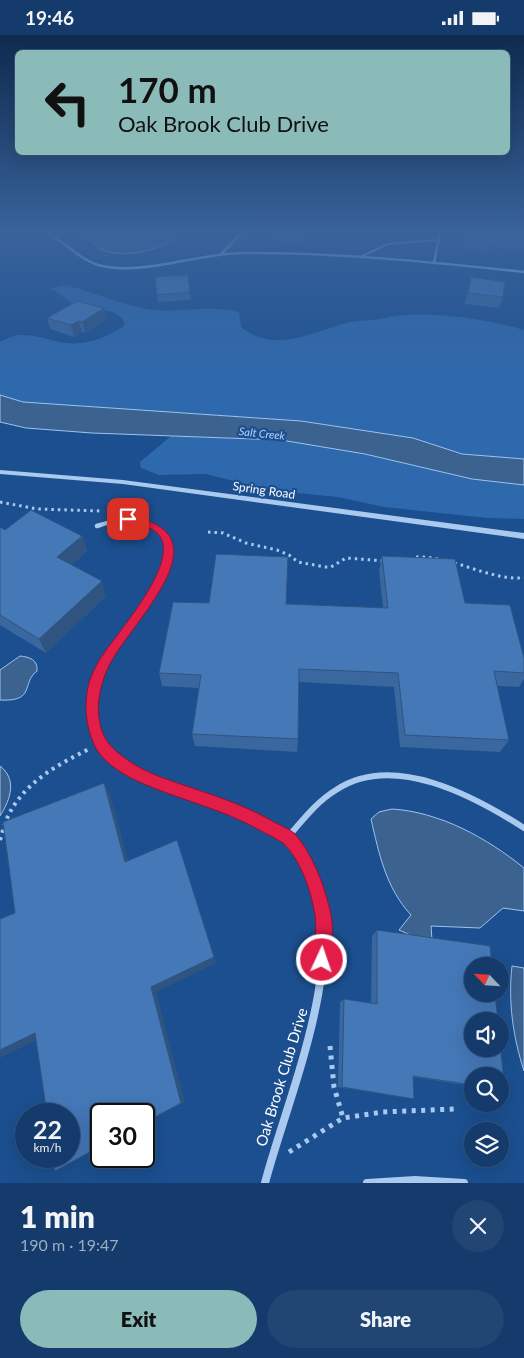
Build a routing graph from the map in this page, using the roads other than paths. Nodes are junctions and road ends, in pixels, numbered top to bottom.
1 (0, 472) edge
2 (97, 525) dead end
3 (524, 536) edge
4 (524, 828) edge
5 (287, 838) junction
6 (265, 1183) edge
7 (367, 1183) edge
8 (464, 1183) edge

1 - 3 street, Spring Road
2 - 5 street, Oak Brook Club Drive
4 - 5 street
5 - 6 street, Oak Brook Club Drive
7 - 8 street

